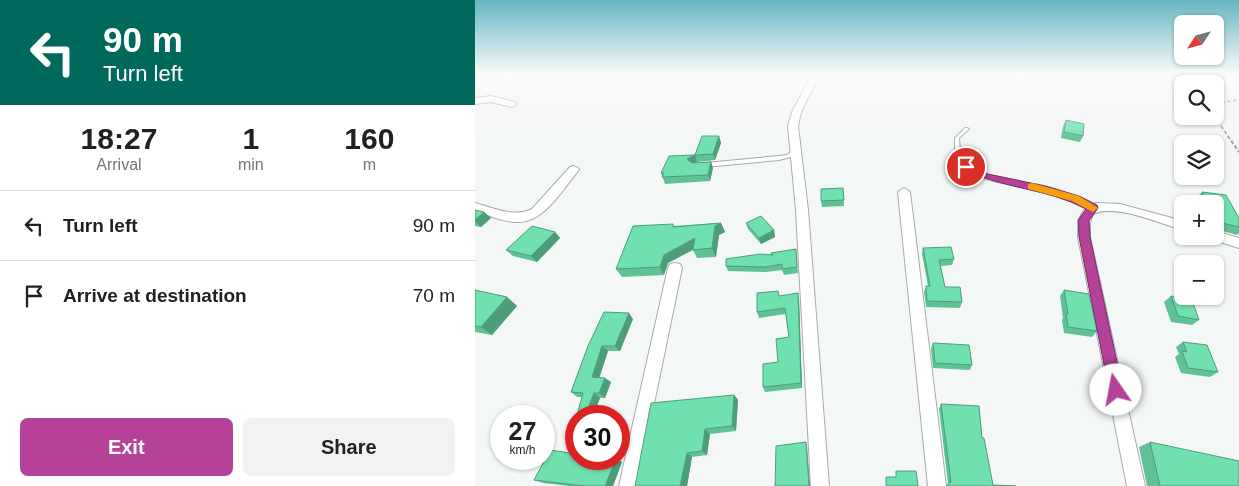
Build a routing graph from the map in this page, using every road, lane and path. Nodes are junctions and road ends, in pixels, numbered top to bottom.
1 (806, 97) edge
2 (1239, 100) edge
3 (475, 101) edge
4 (1224, 102) edge
5 (512, 104) dead end
6 (1220, 125) edge
7 (967, 129) dead end
8 (797, 150) junction
9 (1239, 152) edge
10 (694, 166) edge
11 (574, 169) dead end
12 (904, 192) dead end
13 (475, 207) edge
14 (1093, 208) junction
15 (1174, 223) edge
16 (1224, 239) edge
17 (1239, 243) edge
18 (675, 268) dead end
19 (628, 486) edge
20 (820, 486) edge
21 (937, 486) edge
22 (1136, 486) edge

1 - 8 street
2 - 4 path
3 - 5 street
6 - 9 path
7 - 14 lane
8 - 10 lane
8 - 20 street
11 - 13 street
12 - 21 street
14 - 15 street
14 - 22 street
16 - 17 street
18 - 19 street

